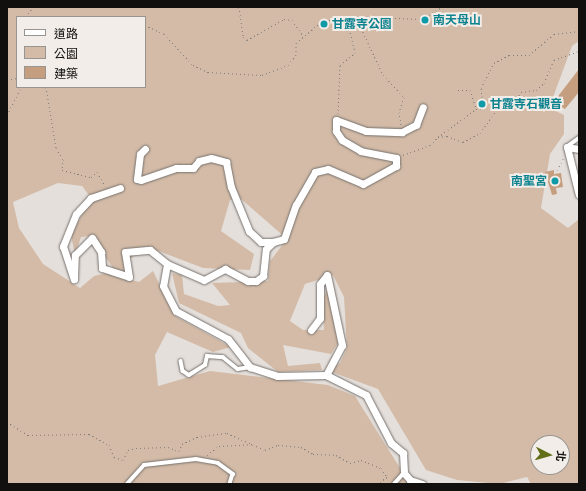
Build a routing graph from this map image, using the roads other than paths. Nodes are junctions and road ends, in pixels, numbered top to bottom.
1 (423, 107) dead end
2 (579, 138) edge
3 (567, 147) junction
4 (145, 148) dead end
5 (579, 149) edge
6 (120, 188) dead end
7 (579, 195) edge
8 (273, 242) junction
9 (167, 264) junction
10 (311, 330) dead end
11 (181, 361) dead end
12 (250, 367) junction
13 (326, 375) junction
14 (404, 473) junction
15 (127, 484) edge
16 (230, 484) edge
17 (394, 484) edge
18 (422, 484) edge

1 - 8 street
2 - 3 lane
3 - 5 street
3 - 7 street
4 - 8 street
6 - 9 street
8 - 9 street
9 - 12 street
10 - 13 street
11 - 12 lane
12 - 13 street
13 - 14 street
14 - 17 lane
14 - 18 street
15 - 16 lane

